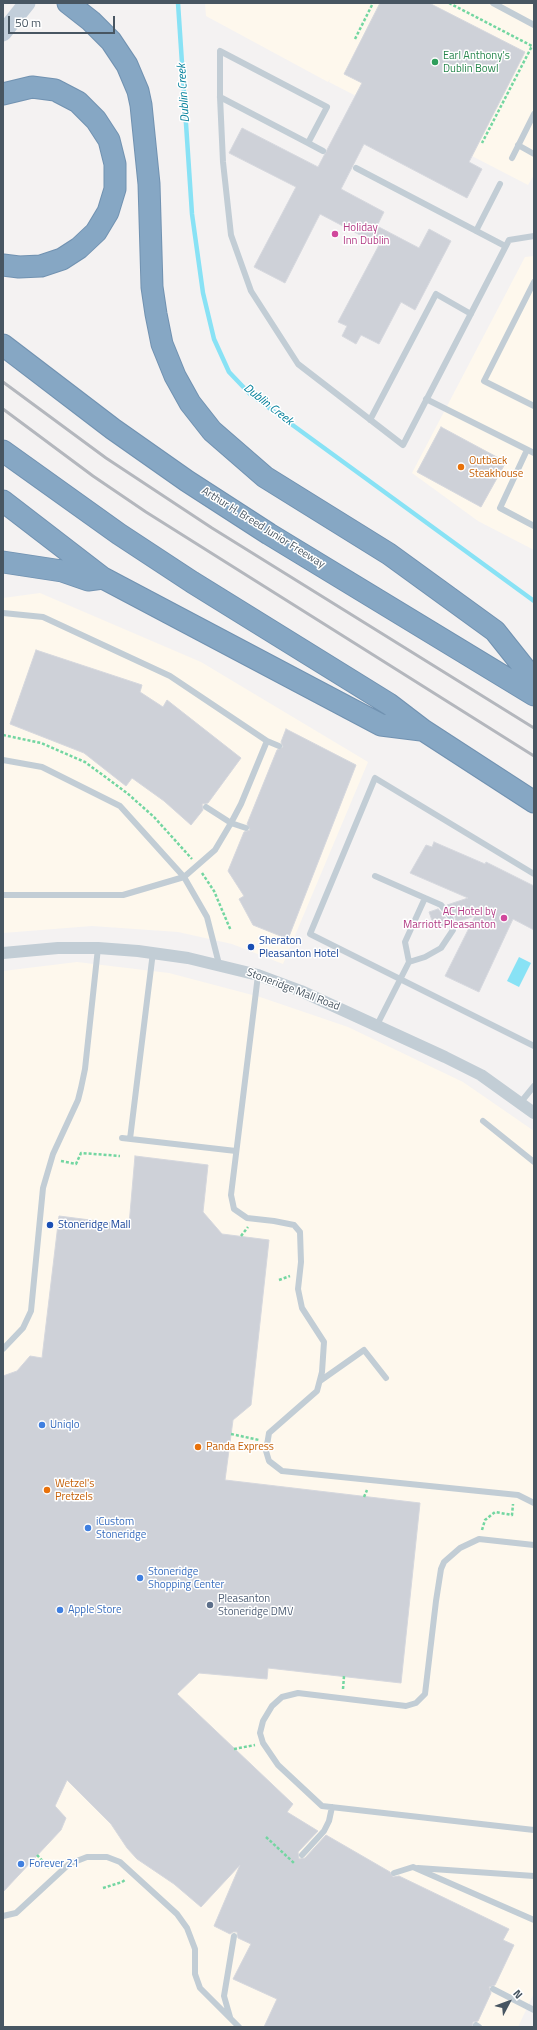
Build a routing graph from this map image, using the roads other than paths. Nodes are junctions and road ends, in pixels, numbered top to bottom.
1 (27, 3) edge
2 (68, 3) edge
3 (492, 3) edge
4 (534, 25) edge
5 (3, 33) edge
6 (3, 94) edge
7 (220, 97) junction
8 (534, 114) edge
9 (308, 144) junction
10 (518, 146) junction
11 (323, 151) dead end
12 (534, 154) edge
13 (512, 158) dead end
14 (356, 168) dead end
15 (500, 184) dead end
16 (476, 231) junction
17 (534, 236) edge
18 (505, 246) junction
19 (3, 265) edge
20 (534, 282) edge
21 (471, 314) junction
22 (3, 345) edge
23 (426, 399) junction
24 (534, 406) edge
25 (370, 420) junction
26 (527, 450) junction
27 (3, 451) edge
28 (534, 453) edge
29 (3, 501) edge
30 (534, 526) edge
31 (3, 562) edge
32 (103, 578) junction
33 (3, 613) edge
34 (534, 680) edge
35 (534, 695) edge
36 (422, 730) junction
37 (266, 741) junction
38 (279, 746) dead end
39 (3, 760) edge
40 (534, 802) edge
41 (206, 807) dead end
42 (231, 823) junction
43 (246, 828) dead end
44 (534, 874) edge
45 (375, 876) dead end
46 (184, 877) junction
47 (3, 895) edge
48 (425, 898) junction
49 (98, 948) junction
50 (153, 952) junction
51 (3, 953) edge
52 (409, 962) junction
53 (219, 964) junction
54 (258, 975) junction
55 (400, 978) junction
56 (376, 1025) junction
57 (534, 1046) edge
58 (534, 1086) edge
59 (521, 1102) junction
60 (534, 1113) edge
61 (483, 1121) dead end
62 (122, 1138) dead end
63 (130, 1138) junction
64 (236, 1151) junction
65 (534, 1162) edge
66 (3, 1349) edge
67 (386, 1378) dead end
68 (320, 1381) junction
69 (534, 1503) edge
70 (534, 1546) edge
71 (332, 1807) junction
72 (534, 1830) edge
73 (302, 1854) dead end
74 (413, 1867) junction
75 (394, 1873) dead end
76 (534, 1876) edge
77 (3, 1916) edge
78 (534, 1920) edge
79 (234, 1936) dead end
80 (493, 1989) dead end
81 (534, 2010) edge
82 (230, 2018) junction
83 (239, 2027) edge

1 - 5 main road
2 - 34 highway
3 - 4 lane
6 - 19 highway
7 - 9 lane
7 - 9 lane
7 - 25 lane
8 - 10 lane
9 - 11 lane
10 - 12 lane
10 - 13 lane
14 - 16 lane
15 - 16 lane
16 - 18 lane
17 - 18 lane
18 - 21 lane
20 - 24 lane
21 - 23 lane
21 - 25 lane
22 - 35 highway, Arthur H. Breed Junior Freeway
23 - 25 lane
23 - 26 lane
26 - 28 lane
26 - 30 lane
27 - 36 highway
29 - 32 highway
31 - 32 highway
32 - 36 highway
33 - 37 lane
36 - 40 highway
37 - 38 lane
37 - 42 lane
39 - 46 lane
41 - 42 lane
42 - 43 lane
42 - 46 lane
44 - 55 lane
45 - 48 lane
46 - 47 lane
46 - 53 lane
48 - 52 lane
48 - 52 lane
49 - 50 street, Stoneridge Mall Road
49 - 51 street, Stoneridge Mall Road
49 - 66 lane
50 - 53 street, Stoneridge Mall Road
50 - 63 lane
52 - 55 lane
53 - 54 street, Stoneridge Mall Road
54 - 56 street, Stoneridge Mall Road
54 - 64 lane
55 - 56 lane
55 - 57 lane
56 - 59 street, Stoneridge Mall Road
58 - 59 lane
59 - 60 street, Stoneridge Mall Road
61 - 65 lane
62 - 63 lane
63 - 64 lane
64 - 68 lane
67 - 68 lane
68 - 69 lane
70 - 71 lane
71 - 72 lane
71 - 73 lane
74 - 75 lane
74 - 76 lane
74 - 78 lane
77 - 82 lane
79 - 82 lane
80 - 81 lane
82 - 83 lane

